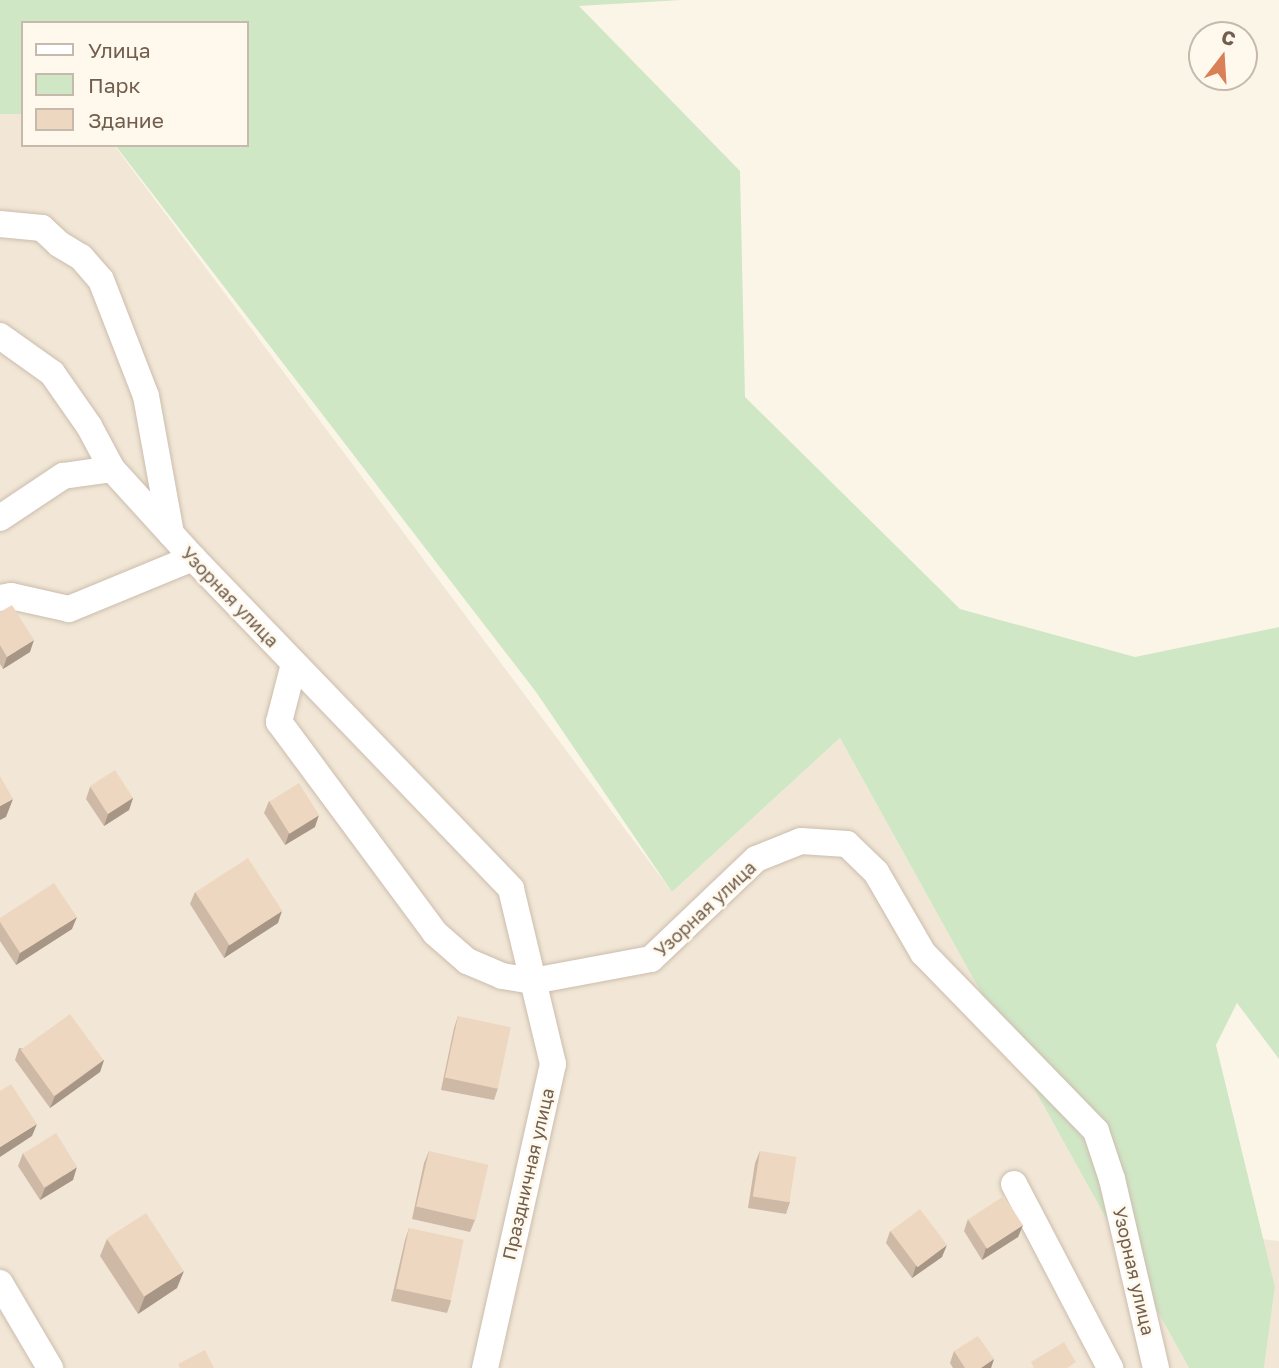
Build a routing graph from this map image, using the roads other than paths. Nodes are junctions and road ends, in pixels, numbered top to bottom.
1 (0, 224) edge
2 (0, 336) edge
3 (112, 469) junction
4 (0, 518) edge
5 (171, 535) junction
6 (193, 558) junction
7 (0, 598) edge
8 (294, 664) junction
9 (533, 981) junction
10 (1014, 1184) dead end
11 (0, 1283) edge
12 (50, 1368) edge
13 (485, 1368) edge
14 (1110, 1368) edge
15 (1156, 1368) edge

1 - 5 street
2 - 3 street, Узорная улица
3 - 4 street
3 - 5 street, Узорная улица
5 - 6 street, Узорная улица
6 - 7 street
6 - 8 street, Узорная улица
8 - 9 street, Узорная улица
8 - 9 street
9 - 13 street, Праздничная улица
9 - 15 street, Узорная улица
10 - 14 street
11 - 12 street

